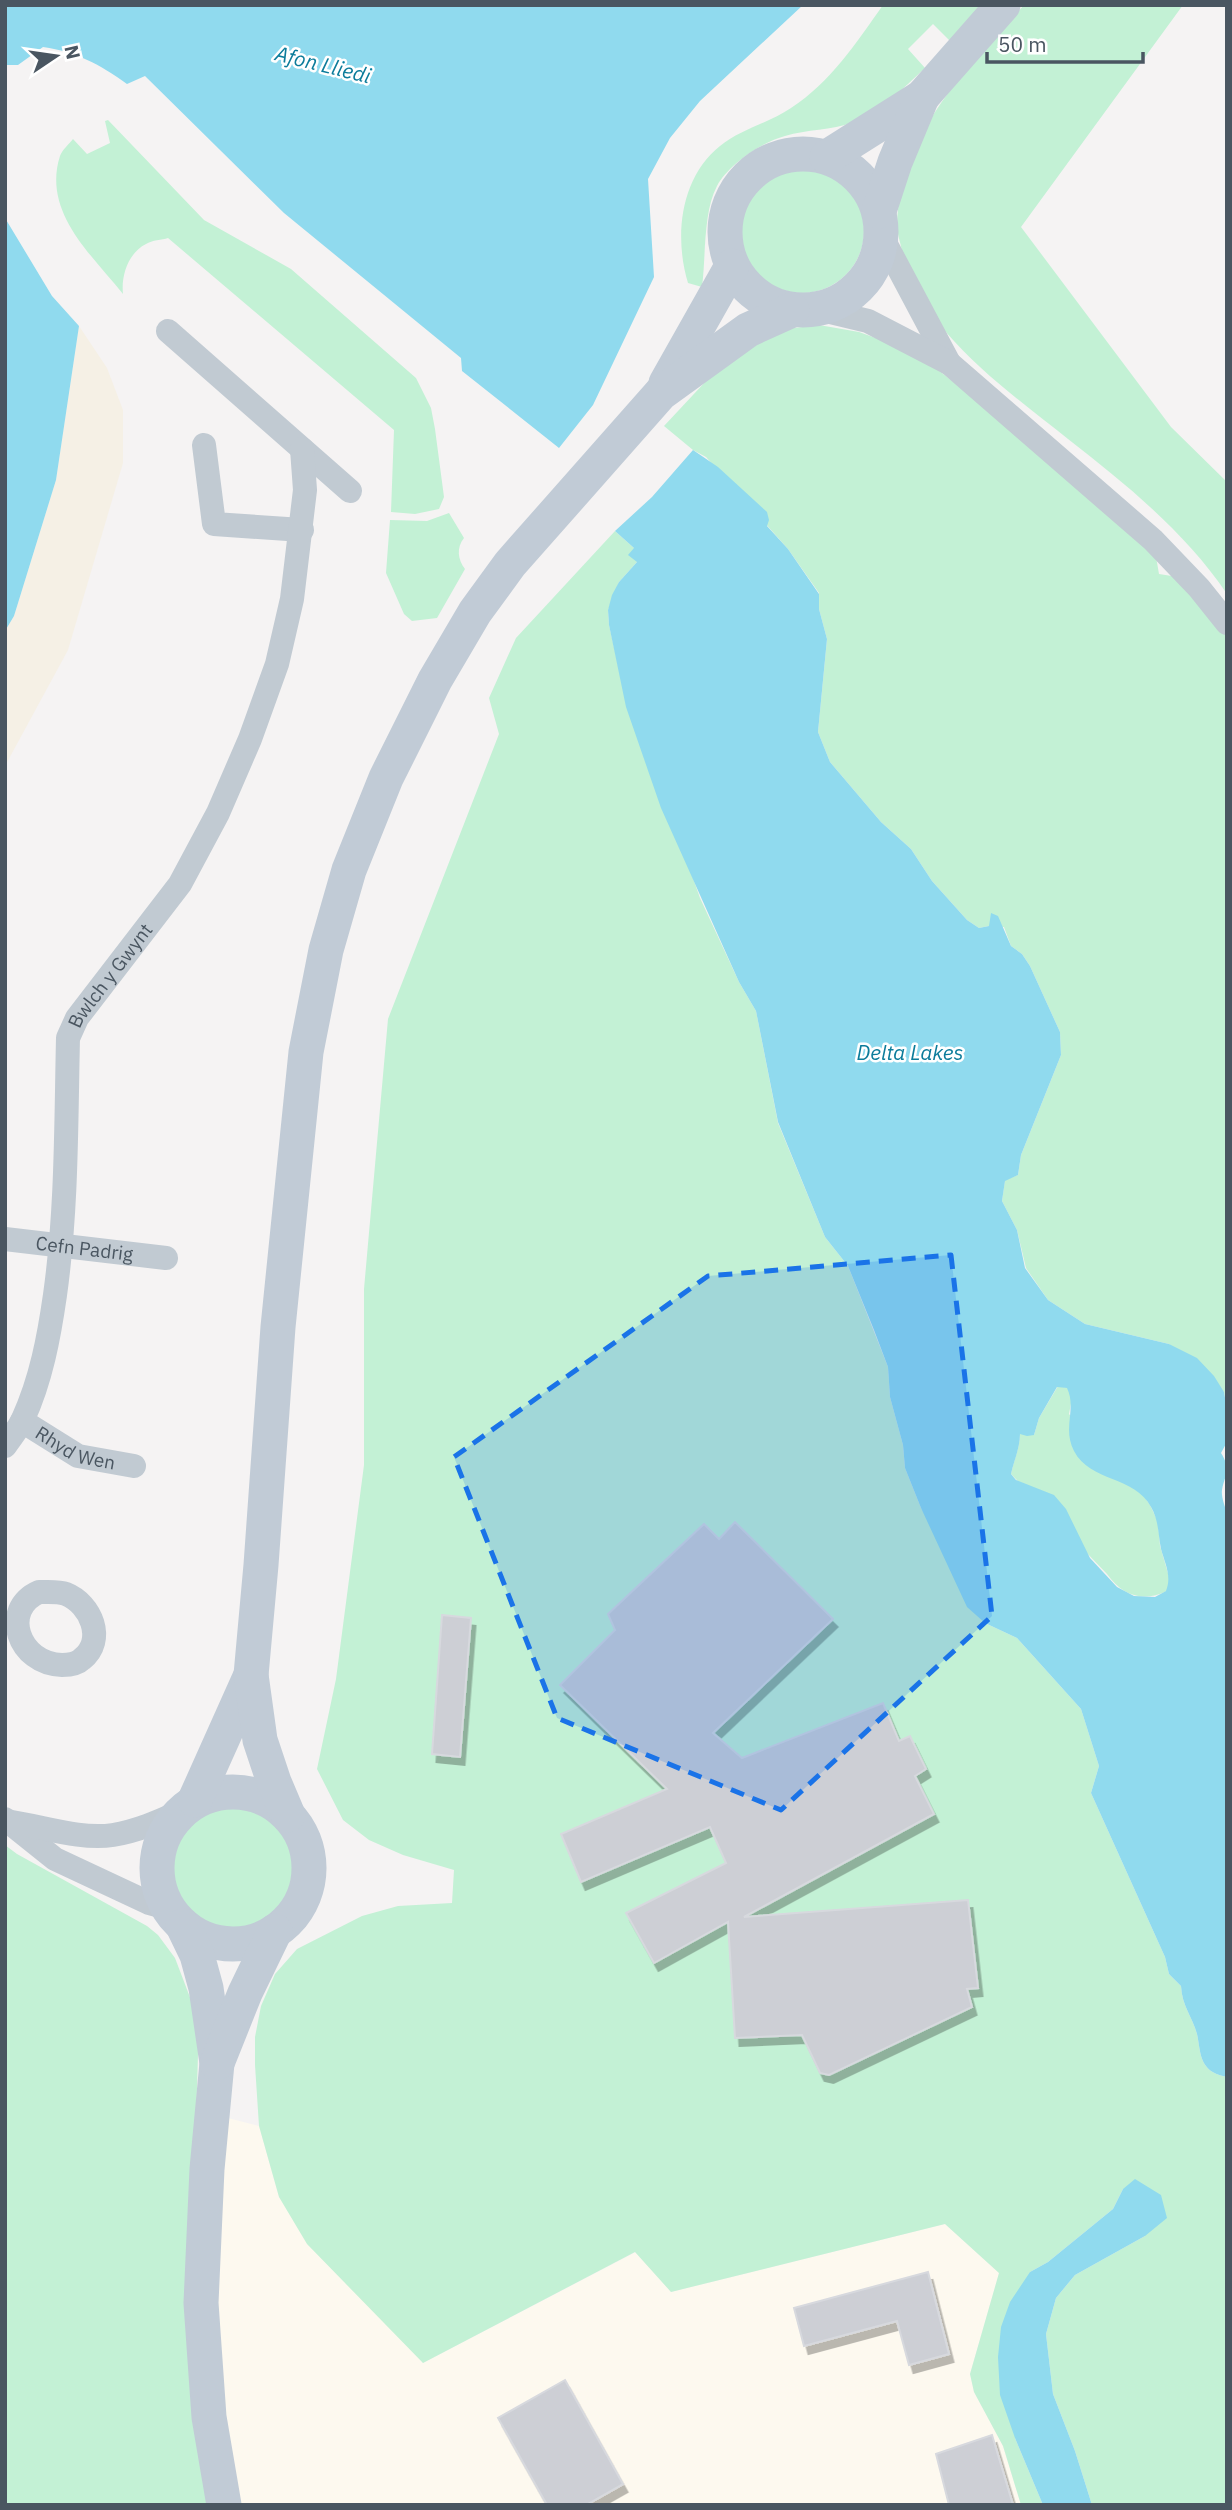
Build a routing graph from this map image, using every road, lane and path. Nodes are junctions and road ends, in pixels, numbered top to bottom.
1 (1003, 5) edge
2 (922, 97) junction
3 (827, 156) junction
4 (881, 224) junction
5 (732, 266) junction
6 (805, 309) junction
7 (168, 331) dead end
8 (949, 363) junction
9 (661, 393) junction
10 (204, 445) dead end
11 (302, 449) junction
12 (350, 491) dead end
13 (302, 530) junction
14 (1227, 622) edge
15 (5, 1239) edge
16 (62, 1244) junction
17 (166, 1258) dead end
18 (22, 1421) junction
19 (5, 1446) edge
20 (134, 1466) dead end
21 (251, 1675) junction
22 (187, 1806) junction
23 (288, 1815) junction
24 (6, 1820) edge
25 (175, 1917) junction
26 (275, 1931) junction
27 (217, 2063) junction
28 (224, 2505) edge

1 - 2 main road
2 - 3 main road
2 - 4 main road
3 - 4 main road
3 - 5 main road
4 - 6 main road
4 - 8 street
5 - 6 main road
5 - 9 main road
6 - 8 street
6 - 9 main road
7 - 11 street
8 - 14 street
9 - 21 main road
10 - 13 street
11 - 12 street
11 - 13 street, Bwlch y Gwynt
13 - 16 street, Bwlch y Gwynt
15 - 16 street, Cefn Padrig
16 - 17 street, Cefn Padrig
16 - 18 street, Bwlch y Gwynt
18 - 19 street, Bwlch y Gwynt
18 - 20 street, Rhyd Wen
21 - 22 main road
21 - 23 main road
22 - 23 main road
22 - 24 street
22 - 25 main road
23 - 26 main road
24 - 25 street
25 - 26 main road
25 - 27 main road
26 - 27 main road
27 - 28 main road

